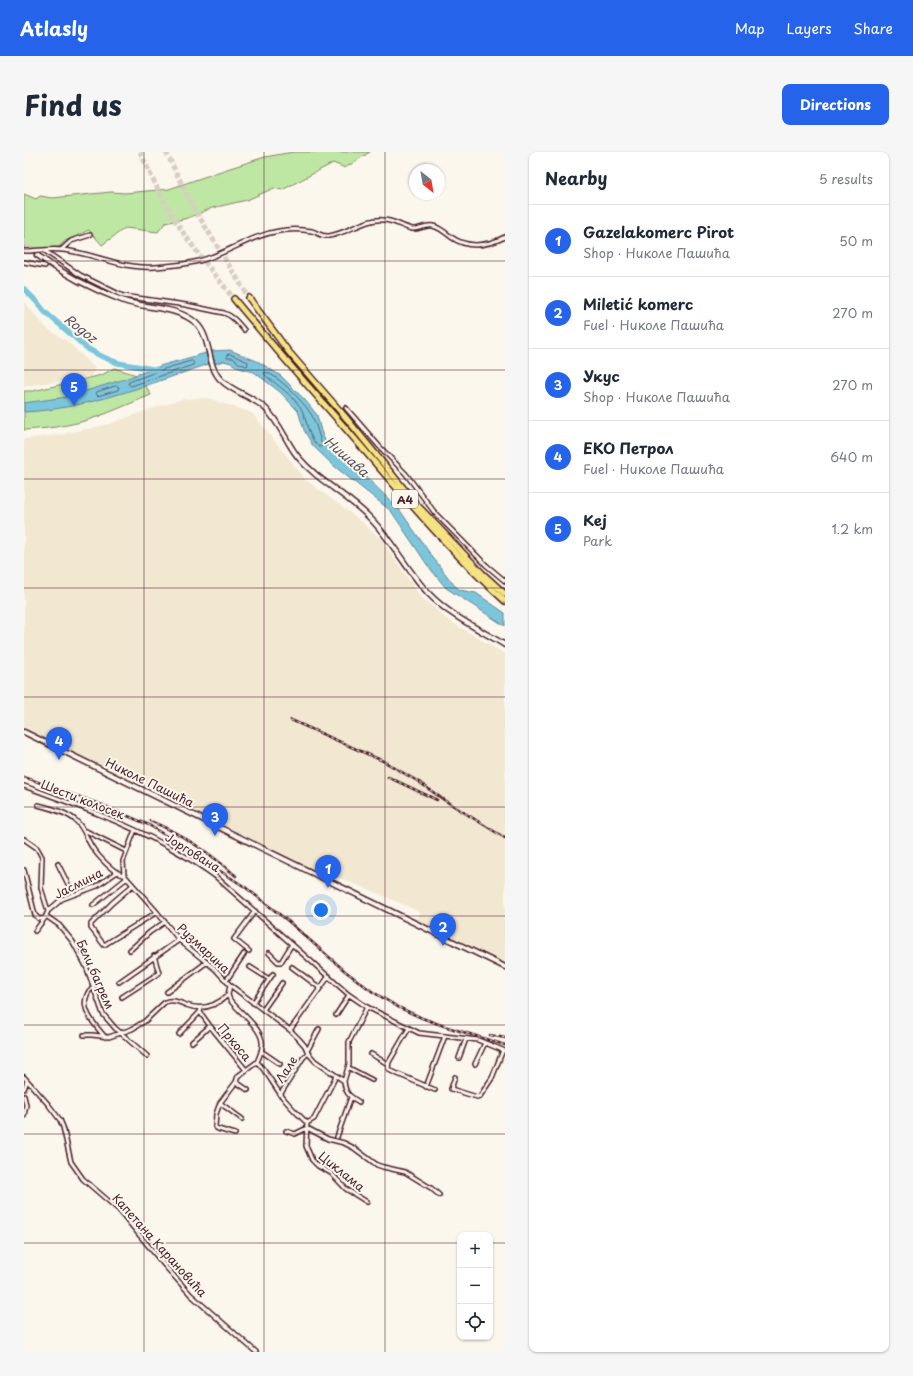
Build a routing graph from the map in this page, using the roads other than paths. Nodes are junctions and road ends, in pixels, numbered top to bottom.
1 (90, 235) dead end
2 (505, 237) edge
3 (62, 249) junction
4 (24, 251) edge
5 (44, 251) junction
6 (37, 255) tunnel mouth
7 (24, 262) edge
8 (45, 266) dead end
9 (249, 298) tunnel mouth
10 (234, 299) tunnel mouth
11 (244, 330) dead end
12 (346, 408) dead end
13 (505, 581) edge
14 (505, 594) edge
15 (505, 601) edge
16 (505, 645) edge
17 (24, 732) edge
18 (24, 786) edge
19 (38, 805) dead end
20 (135, 830) junction
21 (84, 831) junction
22 (24, 839) edge
23 (126, 851) junction
24 (58, 864) dead end
25 (24, 870) edge
26 (117, 872) junction
27 (125, 876) junction
28 (132, 885) junction
29 (73, 894) junction
30 (93, 905) dead end
31 (48, 911) junction
32 (256, 911) junction
33 (157, 912) junction
34 (46, 917) junction
35 (165, 922) junction
36 (34, 931) dead end
37 (179, 940) junction
38 (292, 944) junction
39 (130, 950) dead end
40 (249, 951) dead end
41 (269, 953) dead end
42 (244, 954) dead end
43 (154, 956) junction
44 (207, 962) junction
45 (250, 967) dead end
46 (292, 967) dead end
47 (505, 967) edge
48 (273, 974) dead end
49 (329, 976) junction
50 (269, 979) junction
51 (226, 981) junction
52 (119, 982) dead end
53 (282, 983) dead end
54 (230, 985) junction
55 (93, 988) junction
56 (320, 988) junction
57 (167, 992) dead end
58 (228, 995) junction
59 (349, 995) junction
60 (122, 997) dead end
61 (253, 1003) junction
62 (368, 1007) junction
63 (200, 1010) junction
64 (263, 1010) junction
65 (336, 1014) dead end
66 (210, 1026) junction
67 (409, 1028) junction
68 (320, 1029) dead end
69 (290, 1030) junction
70 (121, 1033) junction
71 (179, 1034) dead end
72 (84, 1035) dead end
73 (445, 1036) junction
74 (105, 1037) junction
75 (466, 1039) junction
76 (192, 1042) dead end
77 (485, 1043) junction
78 (504, 1050) edge
79 (261, 1051) junction
80 (308, 1052) junction
81 (371, 1054) dead end
82 (147, 1056) dead end
83 (459, 1058) dead end
84 (257, 1062) junction
85 (280, 1064) dead end
86 (388, 1064) junction
87 (475, 1064) dead end
88 (349, 1068) junction
89 (246, 1070) junction
90 (336, 1076) junction
91 (24, 1077) edge
92 (455, 1077) dead end
93 (372, 1080) dead end
94 (27, 1081) junction
95 (344, 1081) junction
96 (236, 1082) junction
97 (426, 1087) junction
98 (24, 1089) edge
99 (248, 1090) dead end
100 (435, 1090) dead end
101 (280, 1095) junction
102 (24, 1096) edge
103 (351, 1097) junction
104 (359, 1102) dead end
105 (220, 1103) junction
106 (24, 1116) edge
107 (242, 1119) dead end
108 (307, 1123) junction
109 (307, 1128) junction
110 (286, 1131) dead end
111 (235, 1134) dead end
112 (337, 1137) dead end
113 (439, 1194) dead end
114 (367, 1202) dead end
115 (256, 1352) edge

1 - 3 street
2 - 3 street
3 - 5 street
4 - 5 street
5 - 11 street
6 - 16 main road
7 - 8 street
9 - 14 highway, A4
10 - 15 highway, A4
12 - 13 street
17 - 47 main road, Николе Пашића
18 - 20 street, Шести колосек
19 - 21 street, Рузмарина
20 - 23 street
20 - 32 street, Јоргована
21 - 23 street
21 - 26 street, Рузмарина
22 - 31 street
23 - 27 street
24 - 29 street
25 - 34 street
26 - 27 street, Рузмарина
26 - 29 street, Јасмина
27 - 28 street, Рузмарина
27 - 30 street
28 - 33 street, Рузмарина
28 - 33 street
29 - 31 street, Јасмина
31 - 34 street
32 - 38 street, Јоргована
32 - 40 street
33 - 35 street, Рузмарина
34 - 36 street
34 - 55 street, Бели багрем
35 - 37 street, Рузмарина
35 - 39 street, Рузмарина
37 - 43 street
37 - 44 street, Рузмарина
38 - 41 street
38 - 49 street, Јоргована
42 - 51 street, Рузмарина
43 - 52 street
43 - 60 street
44 - 51 street, Рузмарина
44 - 57 street
45 - 50 street
46 - 56 street
48 - 50 street
49 - 56 street
49 - 59 street, Јоргована
50 - 61 street
51 - 54 street
53 - 64 street
54 - 58 street
54 - 61 street, Рузмарина
55 - 70 street, Бели багрем
55 - 74 street
56 - 69 street
58 - 63 street
58 - 79 street
59 - 62 street, Јоргована
59 - 65 street
61 - 64 street, Рузмарина
62 - 67 street, Јоргована
62 - 88 street
63 - 66 street, Пркоса
63 - 70 street
63 - 71 street
64 - 69 street, Рузмарина
66 - 76 street, Пркоса
66 - 89 street, Пркоса
67 - 73 street, Јоргована
67 - 86 street
68 - 80 street
69 - 80 street, Рузмарина
70 - 74 street
70 - 82 street, Бели багрем
72 - 74 street
73 - 75 street, Јоргована
73 - 97 street
75 - 77 street, Јоргована
75 - 83 street
77 - 78 street, Јоргована
77 - 87 street
78 - 92 street
79 - 84 street
79 - 85 street
80 - 90 street, Рузмарина
80 - 101 street, Лале
81 - 86 street
84 - 89 street
84 - 101 street
86 - 97 street
88 - 93 street
88 - 95 street
89 - 96 street
90 - 95 street, Рузмарина
90 - 108 street
91 - 94 street, Капетана Карановића
94 - 98 street
94 - 115 street, Капетана Карановића
95 - 103 street
96 - 99 street
96 - 105 street
97 - 100 street
101 - 108 street
102 - 106 street
103 - 104 street
103 - 112 street
105 - 107 street
105 - 111 street
108 - 109 street, Циклама
109 - 110 street
109 - 113 street, Циклама
109 - 114 street, Циклама

